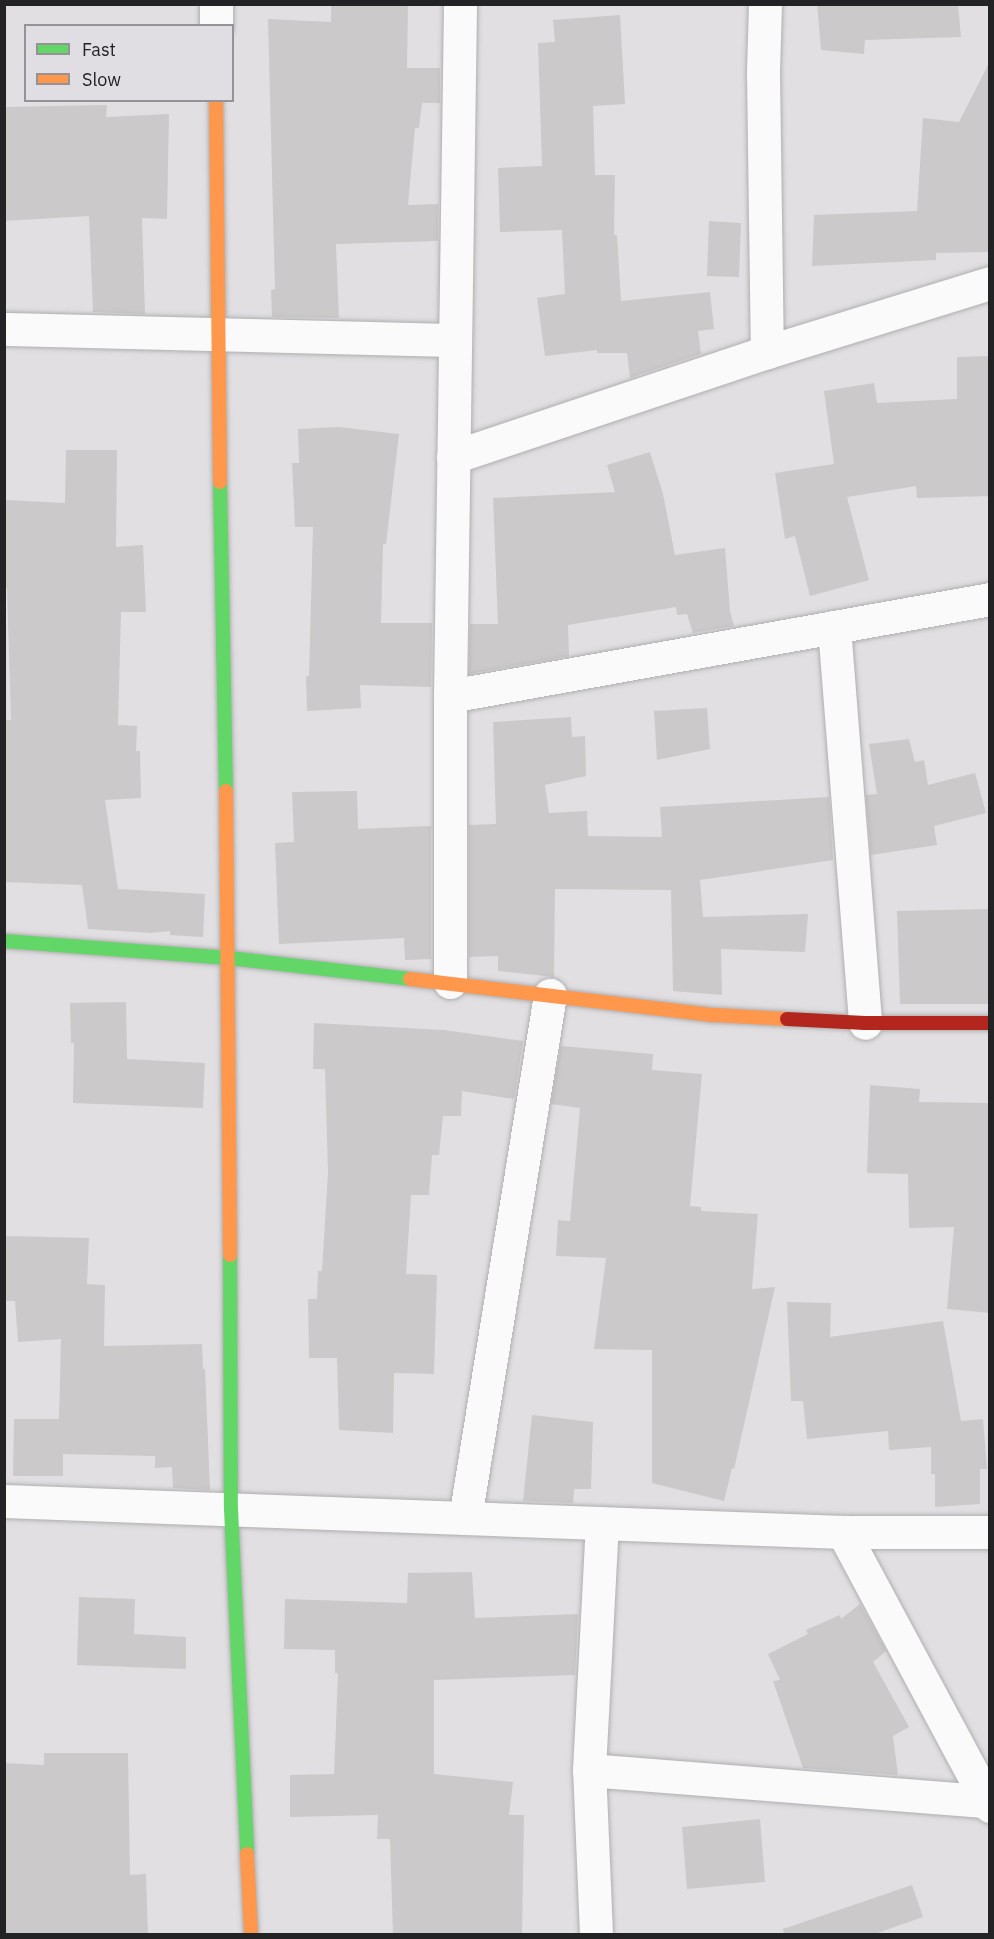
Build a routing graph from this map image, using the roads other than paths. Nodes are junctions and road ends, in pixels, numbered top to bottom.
1 (216, 4) edge
2 (460, 4) edge
3 (765, 4) edge
4 (216, 24) edge
5 (216, 102) edge
6 (990, 283) edge
7 (4, 329) edge
8 (217, 336) junction
9 (455, 340) junction
10 (768, 352) junction
11 (453, 456) junction
12 (990, 599) edge
13 (834, 627) junction
14 (450, 696) junction
15 (4, 941) edge
16 (228, 957) junction
17 (450, 982) junction
18 (550, 995) junction
19 (865, 1023) junction
20 (990, 1023) edge
21 (4, 1501) edge
22 (231, 1509) junction
23 (465, 1518) junction
24 (602, 1523) junction
25 (843, 1532) junction
26 (990, 1532) edge
27 (589, 1770) junction
28 (988, 1804) edge
29 (250, 1935) edge
30 (596, 1935) edge

1 - 4 street
2 - 9 street
3 - 10 street
5 - 8 street
6 - 10 street
7 - 8 street
8 - 9 street
8 - 16 street
9 - 11 street
10 - 11 street
11 - 14 street
12 - 13 street
13 - 14 street
13 - 19 street
14 - 17 street
15 - 16 street
16 - 17 street
16 - 22 street
17 - 18 street
18 - 19 street
18 - 23 street
19 - 20 street
21 - 22 street
22 - 23 street
22 - 29 street
23 - 24 street
24 - 25 street
24 - 27 street
25 - 26 street
25 - 28 street
27 - 28 street
27 - 30 street

